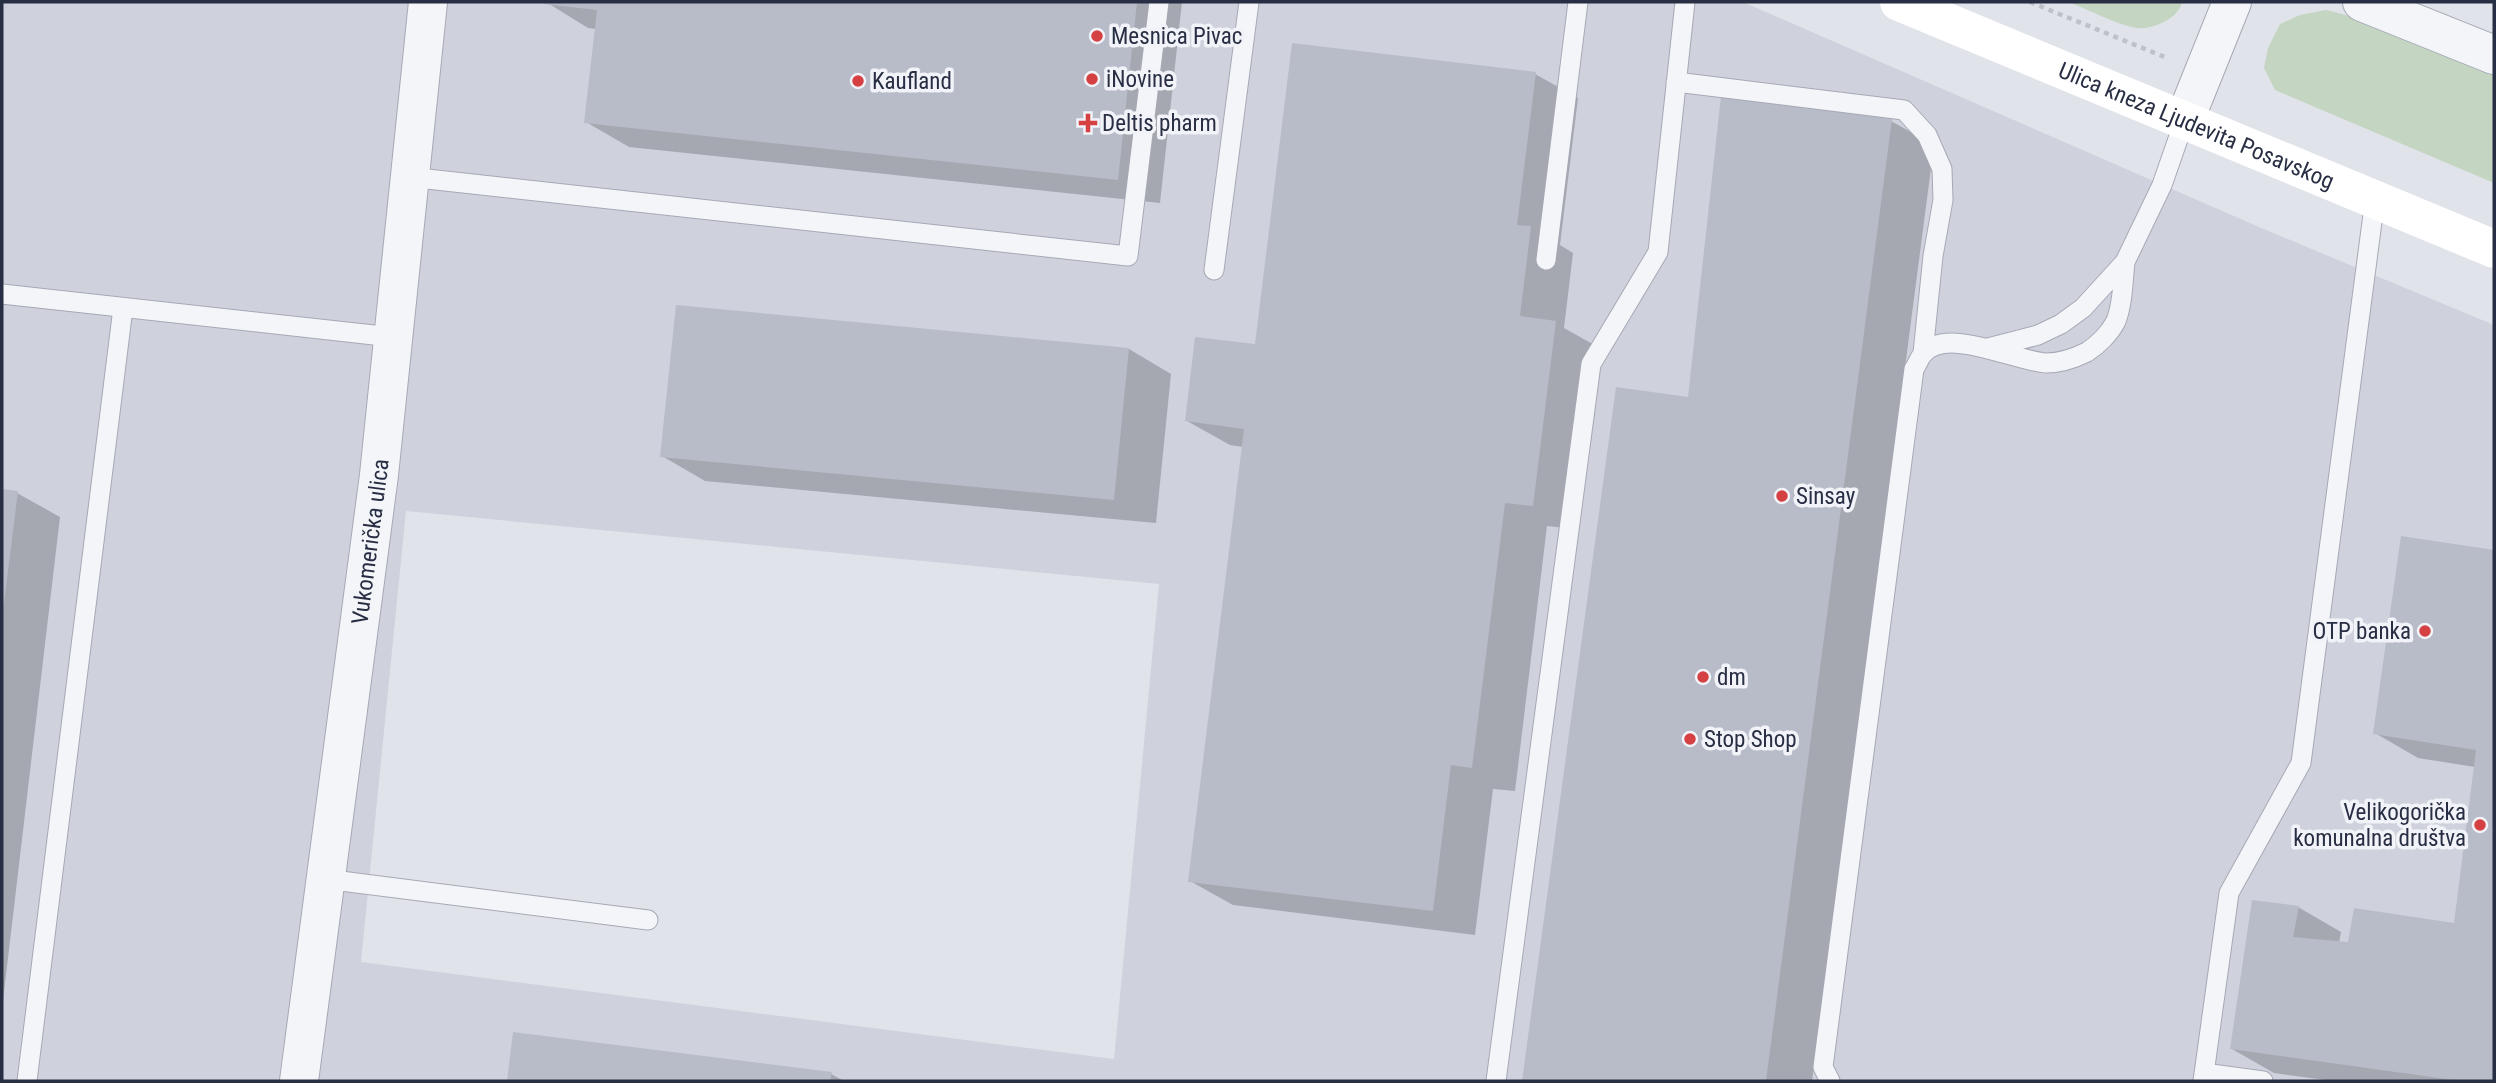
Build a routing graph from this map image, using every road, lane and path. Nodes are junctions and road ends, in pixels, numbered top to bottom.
1 (428, 2) edge
2 (1159, 2) edge
3 (1250, 2) edge
4 (1578, 2) edge
5 (1685, 2) edge
6 (1899, 2) edge
7 (2031, 2) edge
8 (2232, 2) edge
9 (2362, 2) edge
10 (2494, 55) edge
11 (2167, 58) dead end
12 (1676, 82) junction
13 (2185, 119) junction
14 (409, 177) junction
15 (2375, 199) junction
16 (2494, 249) edge
17 (1546, 260) dead end
18 (2125, 262) junction
19 (1214, 270) dead end
20 (2, 294) edge
21 (123, 308) junction
22 (393, 337) junction
23 (1988, 348) junction
24 (1923, 353) junction
25 (326, 879) junction
26 (648, 920) dead end
27 (2204, 1077) edge
28 (27, 1081) edge
29 (299, 1081) edge
30 (1496, 1081) edge
31 (1830, 1081) edge
32 (2263, 1081) edge

1 - 14 street, Vukomerička ulica
2 - 14 lane
3 - 19 lane
4 - 17 lane
5 - 12 lane
6 - 13 main road, Ulica kneza Ljudevita Posavskog
7 - 11 path
8 - 13 street
9 - 10 street
12 - 24 lane
12 - 30 lane
13 - 15 main road, Ulica kneza Ljudevita Posavskog
13 - 18 lane
14 - 22 street, Vukomerička ulica
15 - 16 main road, Ulica kneza Ljudevita Posavskog
15 - 27 lane
18 - 23 lane
18 - 23 lane
20 - 21 lane
21 - 22 lane
21 - 28 lane
22 - 25 street, Vukomerička ulica
23 - 24 lane
24 - 31 lane
25 - 26 lane
25 - 29 street, Vukomerička ulica
27 - 32 lane

